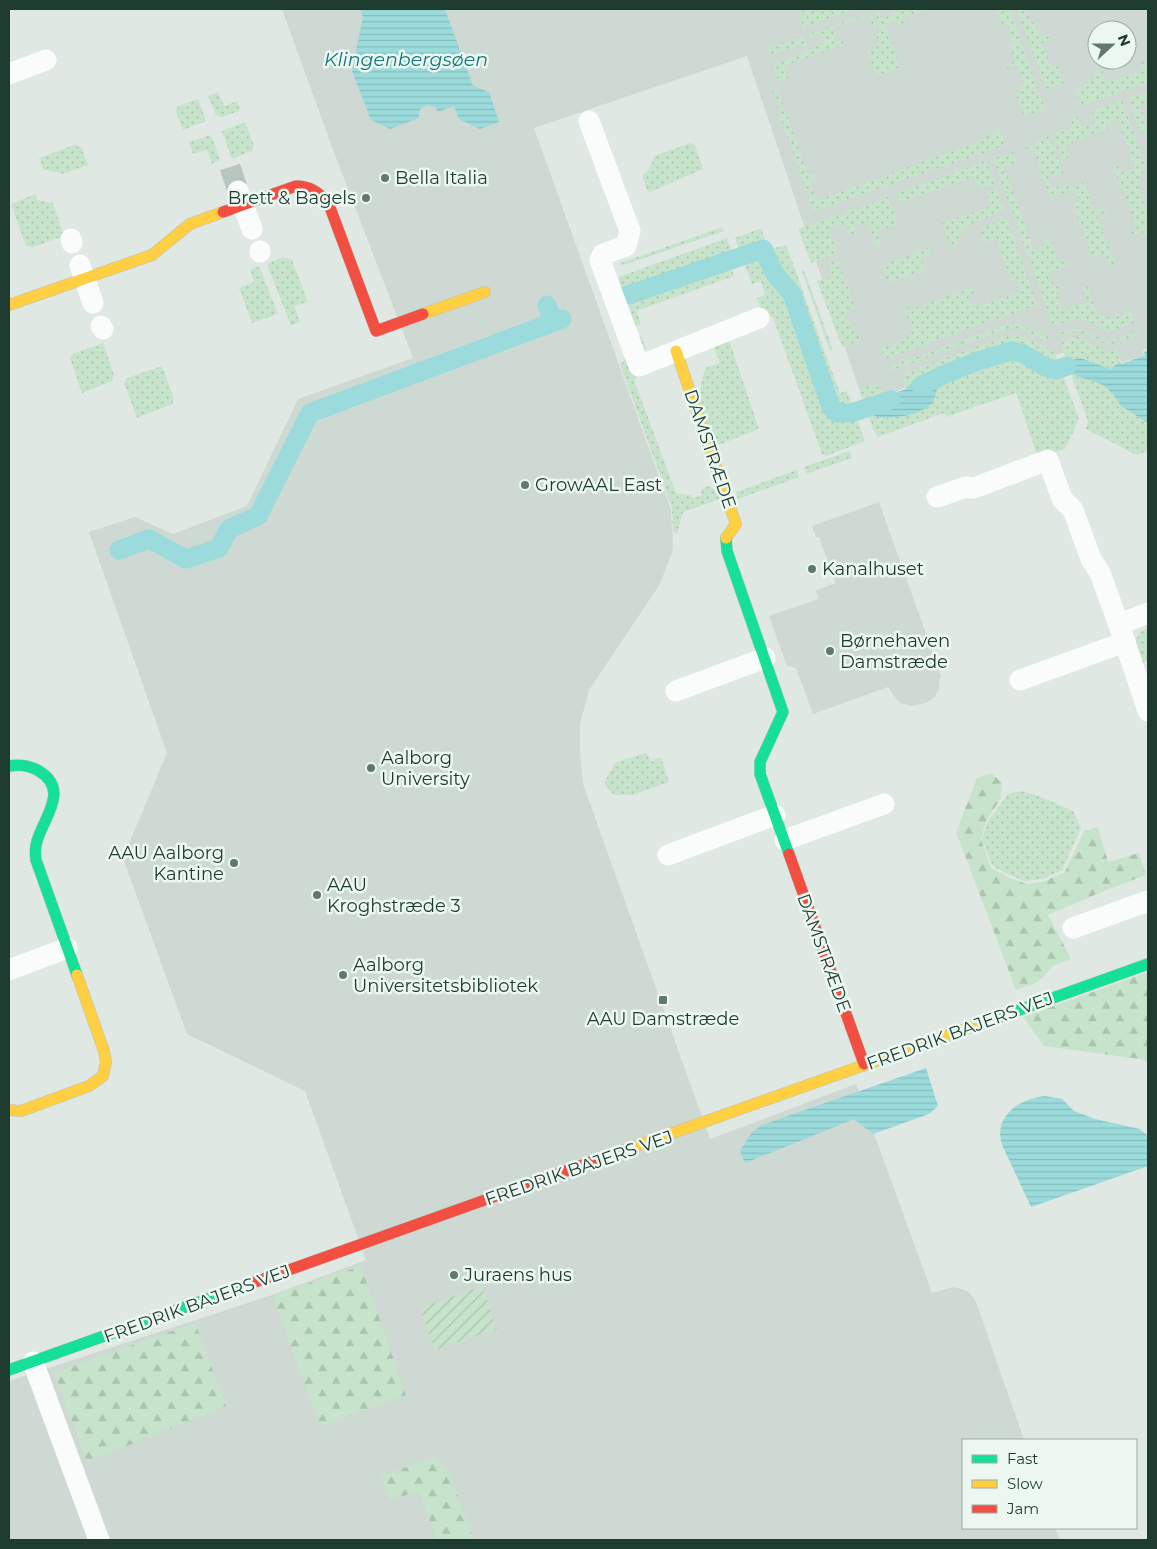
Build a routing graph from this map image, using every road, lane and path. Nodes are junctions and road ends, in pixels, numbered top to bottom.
1 (46, 60) dead end
2 (9, 74) edge
3 (589, 121) dead end
4 (328, 202) joint
5 (87, 284) junction
6 (485, 292) dead end
7 (9, 305) edge
8 (759, 318) dead end
9 (9, 320) edge
10 (676, 351) junction
11 (937, 497) dead end
12 (1148, 613) edge
13 (1122, 633) junction
14 (765, 658) junction
15 (1020, 680) dead end
16 (676, 691) dead end
17 (1148, 711) edge
18 (9, 766) edge
19 (884, 804) dead end
20 (775, 815) junction
21 (785, 840) junction
22 (668, 855) dead end
23 (1148, 901) edge
24 (1073, 928) dead end
25 (67, 948) junction
26 (1148, 964) edge
27 (9, 970) edge
28 (864, 1064) junction
29 (9, 1110) edge
30 (33, 1362) junction
31 (9, 1370) edge
32 (99, 1540) edge

1 - 2 street
3 - 10 street
4 - 5 street
4 - 6 street
5 - 7 street
5 - 9 street
8 - 10 street
10 - 14 street, DAMSTRÆDE
11 - 13 street
12 - 13 street
13 - 15 street
13 - 17 street
14 - 16 street
14 - 20 street, DAMSTRÆDE
18 - 25 street
19 - 21 street
20 - 21 street, DAMSTRÆDE
20 - 22 street
21 - 28 street, DAMSTRÆDE
23 - 24 street
25 - 27 street
25 - 29 street
26 - 28 street, FREDRIK BAJERS VEJ
28 - 30 street, FREDRIK BAJERS VEJ
30 - 31 street, FREDRIK BAJERS VEJ
30 - 32 street

